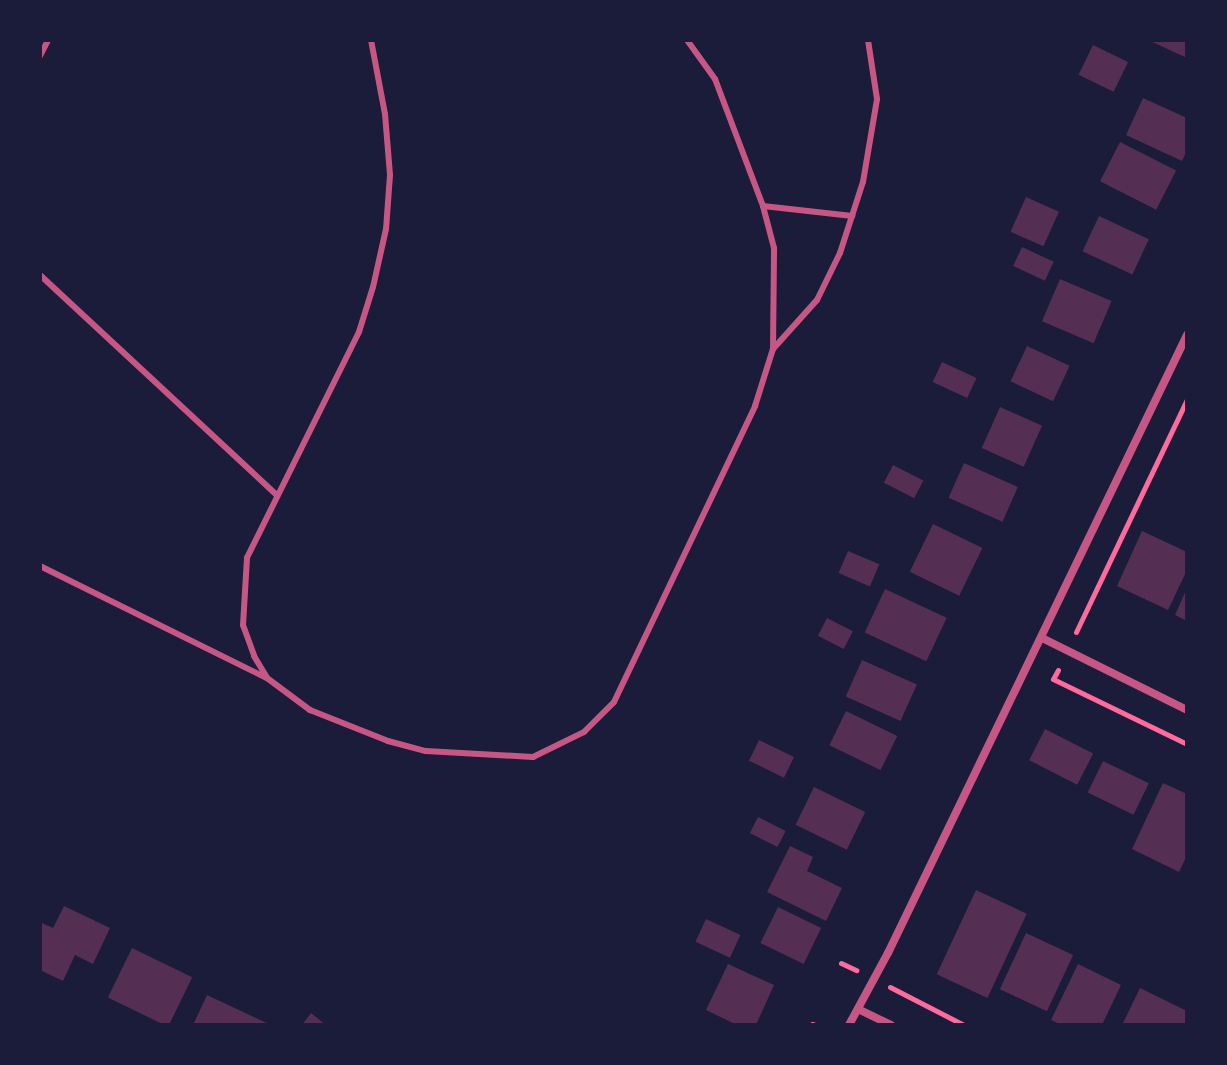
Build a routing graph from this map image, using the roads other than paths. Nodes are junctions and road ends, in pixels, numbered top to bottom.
1 (48, 40) edge
2 (371, 40) edge
3 (687, 40) edge
4 (868, 40) edge
5 (40, 56) edge
6 (763, 206) junction
7 (852, 216) junction
8 (40, 275) edge
9 (1187, 335) edge
10 (773, 349) junction
11 (276, 494) junction
12 (40, 566) edge
13 (1042, 638) junction
14 (267, 678) junction
15 (1187, 710) edge
16 (858, 1009) junction
17 (849, 1025) edge
18 (891, 1025) edge

1 - 5 lane
2 - 11 lane
3 - 6 lane
4 - 7 lane
6 - 7 lane
6 - 10 lane
7 - 10 lane
8 - 11 lane
9 - 13 street
10 - 14 lane
11 - 14 lane
12 - 14 lane
13 - 15 street
13 - 16 street
16 - 17 street
16 - 18 street

